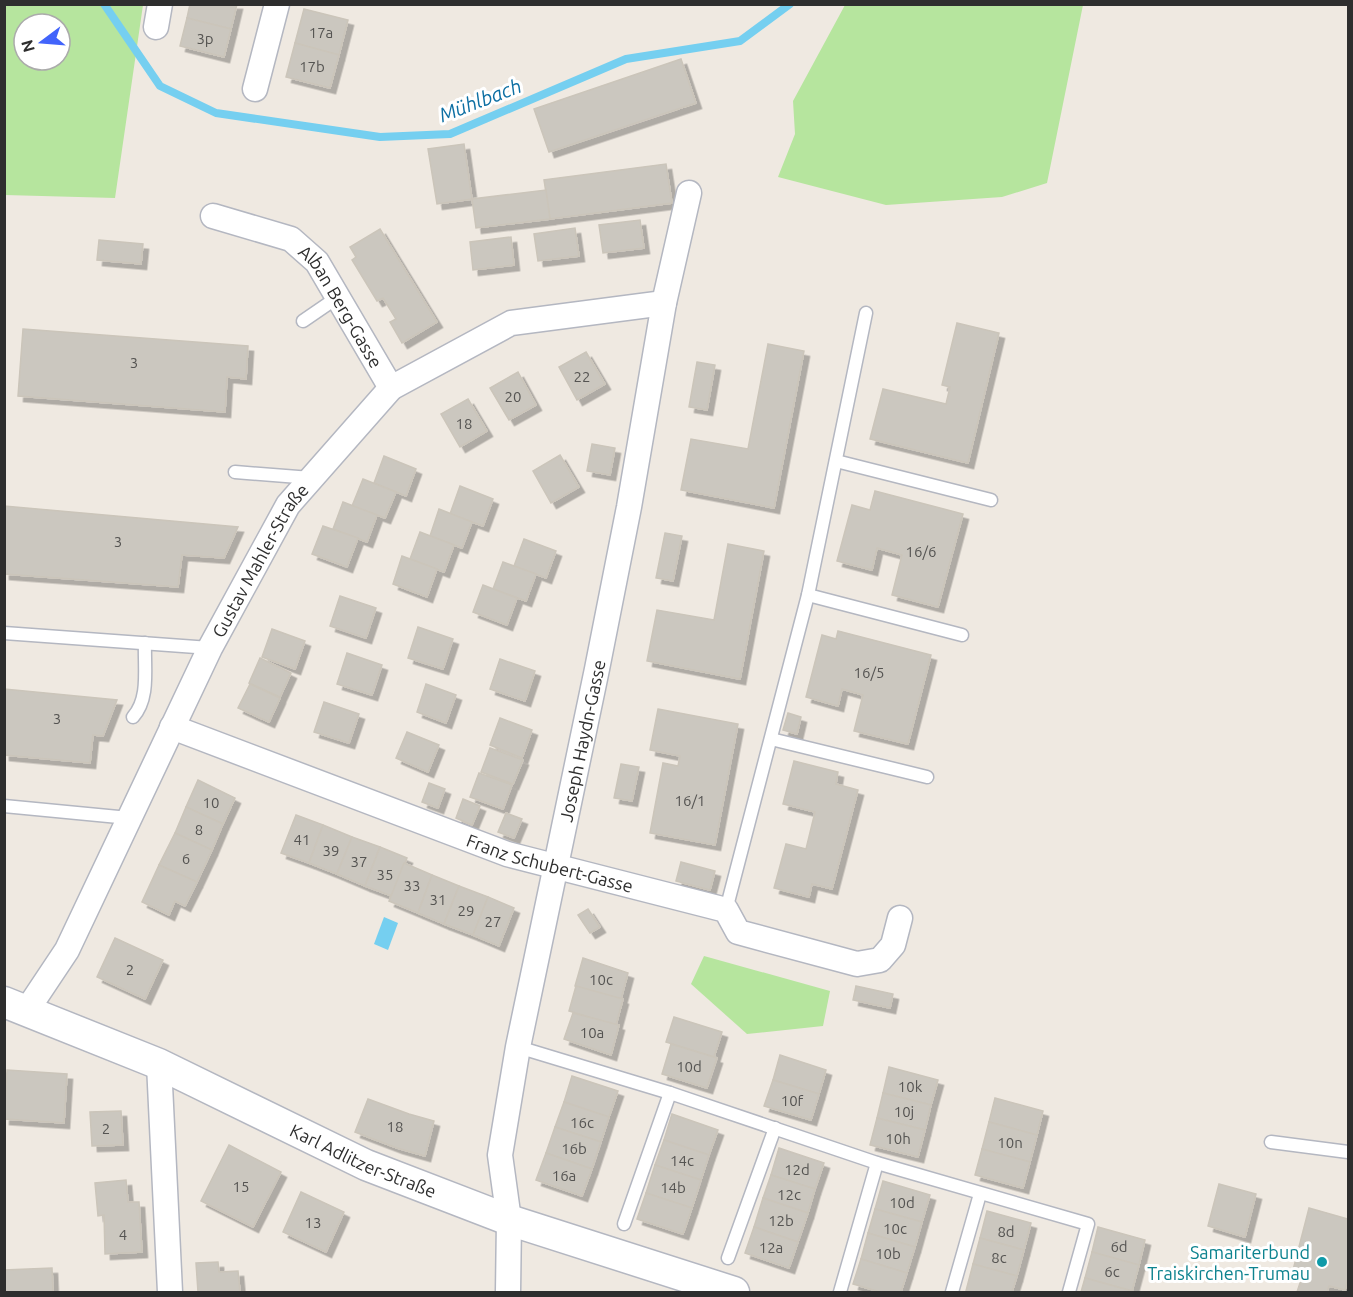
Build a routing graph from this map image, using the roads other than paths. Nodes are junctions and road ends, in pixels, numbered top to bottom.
1 (277, 4) edge
2 (255, 90) dead end
3 (689, 193) dead end
4 (213, 216) dead end
5 (338, 297) junction
6 (664, 303) junction
7 (866, 313) dead end
8 (303, 321) dead end
9 (391, 388) junction
10 (836, 461) junction
11 (235, 472) dead end
12 (311, 478) junction
13 (991, 500) dead end
14 (808, 595) junction
15 (4, 633) edge
16 (962, 635) dead end
17 (145, 644) junction
18 (210, 648) junction
19 (134, 717) dead end
20 (172, 727) junction
21 (771, 739) junction
22 (927, 777) dead end
23 (4, 806) edge
24 (129, 818) junction
25 (556, 867) junction
26 (726, 910) junction
27 (900, 918) dead end
28 (16, 1006) edge
29 (518, 1047) junction
30 (159, 1065) junction
31 (670, 1093) junction
32 (774, 1128) junction
33 (1271, 1142) dead end
34 (1348, 1152) edge
35 (877, 1163) junction
36 (980, 1194) junction
37 (509, 1220) junction
38 (624, 1224) dead end
39 (728, 1258) dead end
40 (170, 1293) edge
41 (508, 1293) edge
42 (734, 1293) edge
43 (840, 1293) edge
44 (952, 1293) edge
45 (1069, 1293) edge

1 - 2 street
3 - 6 street, Joseph Haydn-Gasse
4 - 5 street, Alban Berg-Gasse
5 - 8 lane
5 - 9 street, Alban Berg-Gasse
6 - 9 street, Gustav Mahler-Straße
6 - 25 street, Joseph Haydn-Gasse
7 - 10 lane
9 - 12 street, Gustav Mahler-Straße
10 - 13 lane
10 - 14 lane
11 - 12 lane
12 - 18 street, Gustav Mahler-Straße
14 - 16 lane
14 - 21 lane
15 - 17 lane
17 - 18 lane
17 - 19 lane
18 - 20 street, Gustav Mahler-Straße
20 - 24 street, Gustav Mahler-Straße
20 - 25 street, Franz Schubert-Gasse
21 - 22 lane
21 - 26 lane
23 - 24 lane
24 - 28 street, Gustav Mahler-Straße
25 - 26 street, Franz Schubert-Gasse
25 - 29 street, Joseph Haydn-Gasse
26 - 27 street
28 - 30 street, Karl Adlitzer-Straße
29 - 31 lane
29 - 37 street, Joseph Haydn-Gasse
30 - 37 street, Karl Adlitzer-Straße
30 - 40 street
31 - 32 lane
31 - 38 lane
32 - 35 lane
32 - 39 lane
33 - 34 lane
35 - 36 lane
35 - 43 lane
36 - 44 lane
36 - 45 lane
37 - 41 street, Joseph Haydn-Gasse
37 - 42 street, Karl Adlitzer-Straße

